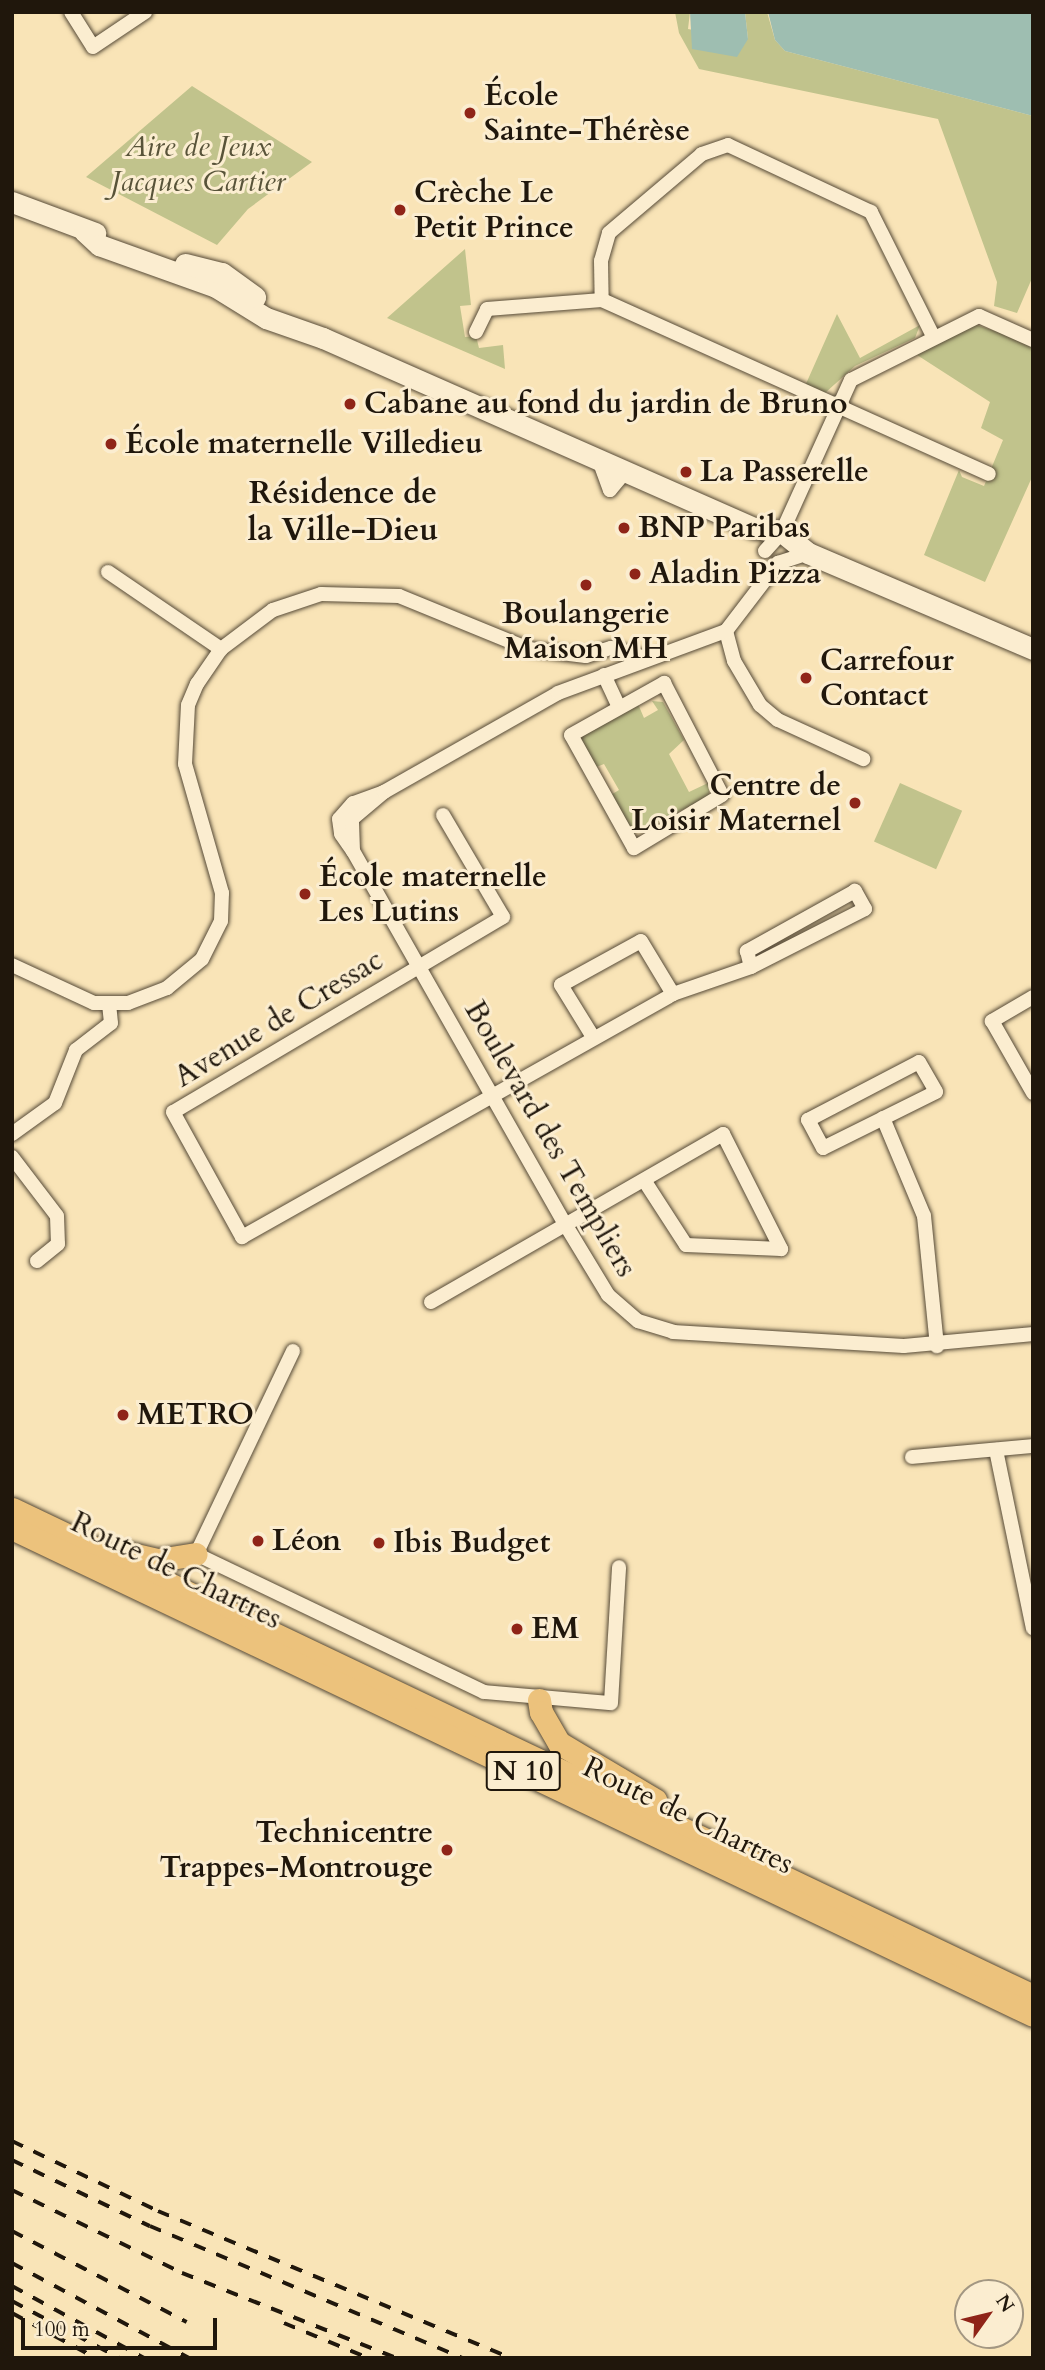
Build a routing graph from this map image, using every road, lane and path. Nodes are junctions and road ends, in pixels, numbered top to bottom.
1 (71, 12) edge
2 (145, 12) edge
3 (12, 191) edge
4 (12, 202) edge
5 (39, 211) junction
6 (83, 231) junction
7 (222, 273) junction
8 (196, 280) junction
9 (602, 300) junction
10 (477, 331) dead end
11 (933, 336) junction
12 (323, 338) junction
13 (1033, 340) edge
14 (835, 408) junction
15 (564, 442) junction
16 (989, 474) dead end
17 (754, 527) junction
18 (782, 532) junction
19 (765, 551) junction
20 (808, 553) junction
21 (778, 563) junction
22 (108, 572) dead end
23 (764, 580) junction
24 (726, 631) junction
25 (994, 631) junction
26 (221, 649) junction
27 (1033, 649) edge
28 (586, 656) junction
29 (645, 658) junction
30 (628, 665) junction
31 (604, 675) junction
32 (619, 706) junction
33 (863, 759) dead end
34 (443, 815) dead end
35 (12, 965) edge
36 (420, 966) junction
37 (751, 967) junction
38 (673, 994) junction
39 (1033, 997) edge
40 (109, 1003) junction
41 (593, 1037) junction
42 (1028, 1074) edge
43 (1033, 1093) edge
44 (492, 1095) junction
45 (883, 1118) junction
46 (12, 1134) edge
47 (12, 1157) edge
48 (644, 1180) junction
49 (565, 1224) junction
50 (37, 1261) dead end
51 (431, 1302) dead end
52 (1033, 1334) edge
53 (937, 1346) junction
54 (293, 1351) dead end
55 (1033, 1447) edge
56 (996, 1450) junction
57 (912, 1457) dead end
58 (12, 1506) edge
59 (12, 1528) edge
60 (196, 1554) junction
61 (619, 1567) dead end
62 (1033, 1628) edge
63 (540, 1700) junction
64 (737, 1855) junction
65 (1033, 1996) edge
66 (1033, 2015) edge

1 - 2 street
3 - 5 street
4 - 5 street
5 - 6 street
6 - 7 street
6 - 8 street
7 - 8 street
7 - 12 street
8 - 12 street
9 - 10 street
9 - 11 street
9 - 14 street
11 - 13 street
11 - 14 street
12 - 15 street
14 - 16 street
14 - 18 street
15 - 17 street
15 - 18 street
17 - 18 street
17 - 19 street
18 - 19 street
18 - 20 street
18 - 21 street
18 - 25 street
19 - 23 street
20 - 21 street
20 - 25 street
21 - 23 street, Boulevard des Templiers
22 - 26 street
23 - 24 street, Boulevard des Templiers
24 - 29 street, Boulevard des Templiers
24 - 33 street
25 - 27 street
26 - 28 street
26 - 40 street
28 - 29 street
28 - 30 street
29 - 30 street, Boulevard des Templiers
30 - 31 street, Boulevard des Templiers
31 - 32 street
31 - 36 street, Boulevard des Templiers
32 - 32 street
34 - 36 street
35 - 40 street
36 - 44 street, Boulevard des Templiers
36 - 44 street, Avenue de Cressac
37 - 37 street
37 - 38 street
38 - 41 street
38 - 41 street
39 - 42 street
40 - 46 street
41 - 44 street
42 - 43 street
44 - 49 street, Boulevard des Templiers
45 - 45 street
45 - 53 street
47 - 50 street
48 - 48 street
48 - 49 street
49 - 51 street
49 - 53 street, Boulevard des Templiers
52 - 53 street, Boulevard des Templiers
54 - 60 street
55 - 56 street
56 - 57 street
56 - 62 street
58 - 60 main road
58 - 64 main road, Route de Chartres / N 10
59 - 66 main road, Route de Chartres / N 10
60 - 63 street
61 - 63 street
63 - 64 main road
64 - 65 main road, Route de Chartres / N 10

